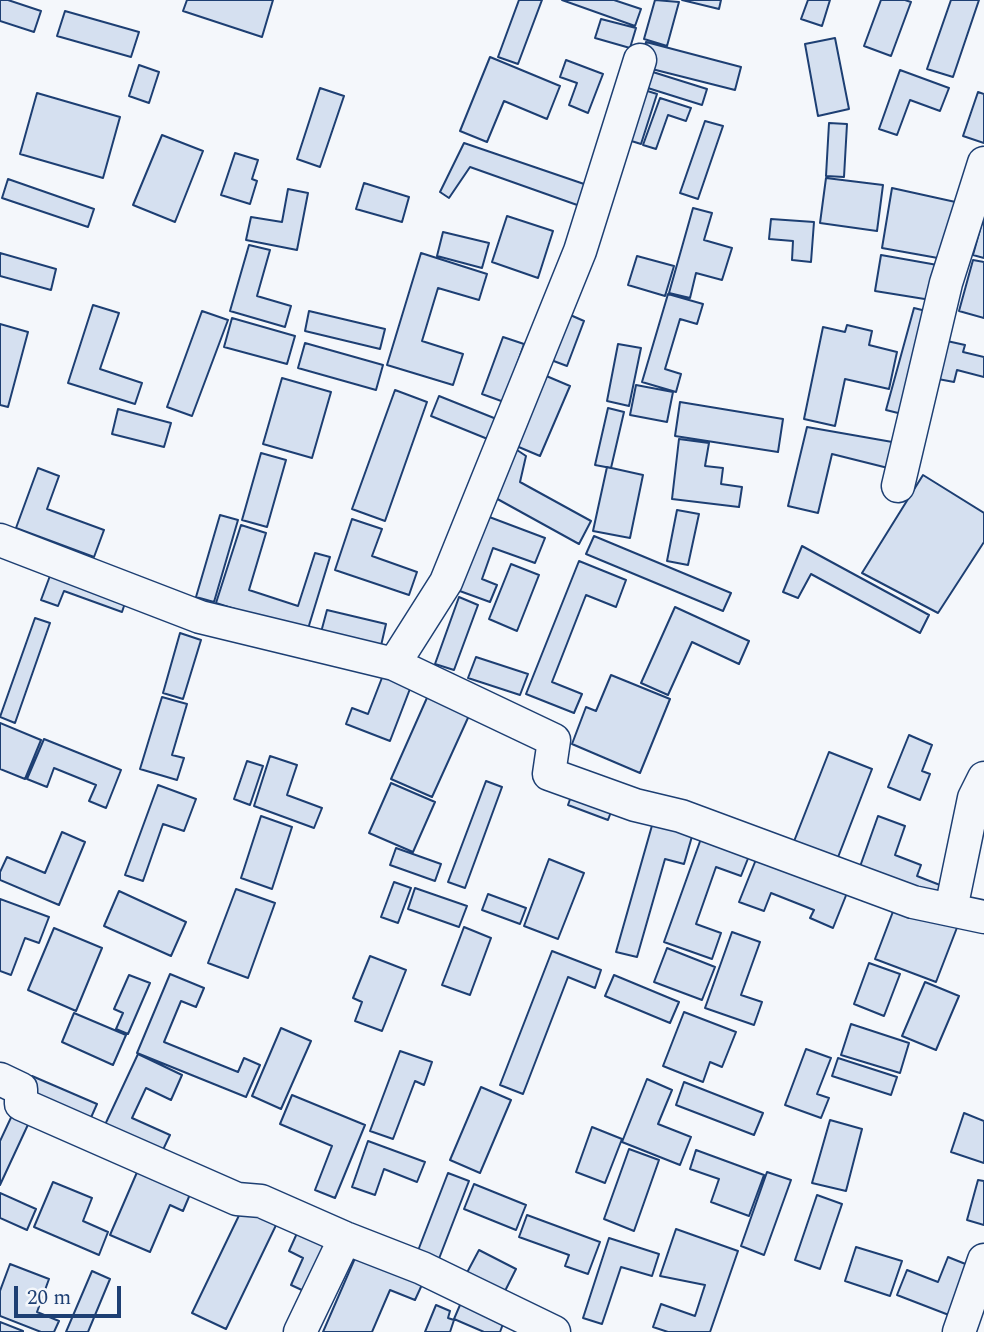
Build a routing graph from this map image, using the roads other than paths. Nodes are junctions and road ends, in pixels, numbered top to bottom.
1 (640, 60) dead end
2 (984, 163) edge
3 (898, 486) dead end
4 (0, 540) edge
5 (394, 664) junction
6 (984, 778) edge
7 (951, 909) junction
8 (984, 917) edge
9 (0, 1079) edge
10 (345, 1238) junction
11 (984, 1260) edge
12 (300, 1332) edge
13 (554, 1332) edge
14 (959, 1332) edge

1 - 5 street
2 - 3 street
4 - 5 street
5 - 7 street
6 - 7 street
7 - 8 street
9 - 10 street
10 - 12 street
10 - 13 street
11 - 14 street

